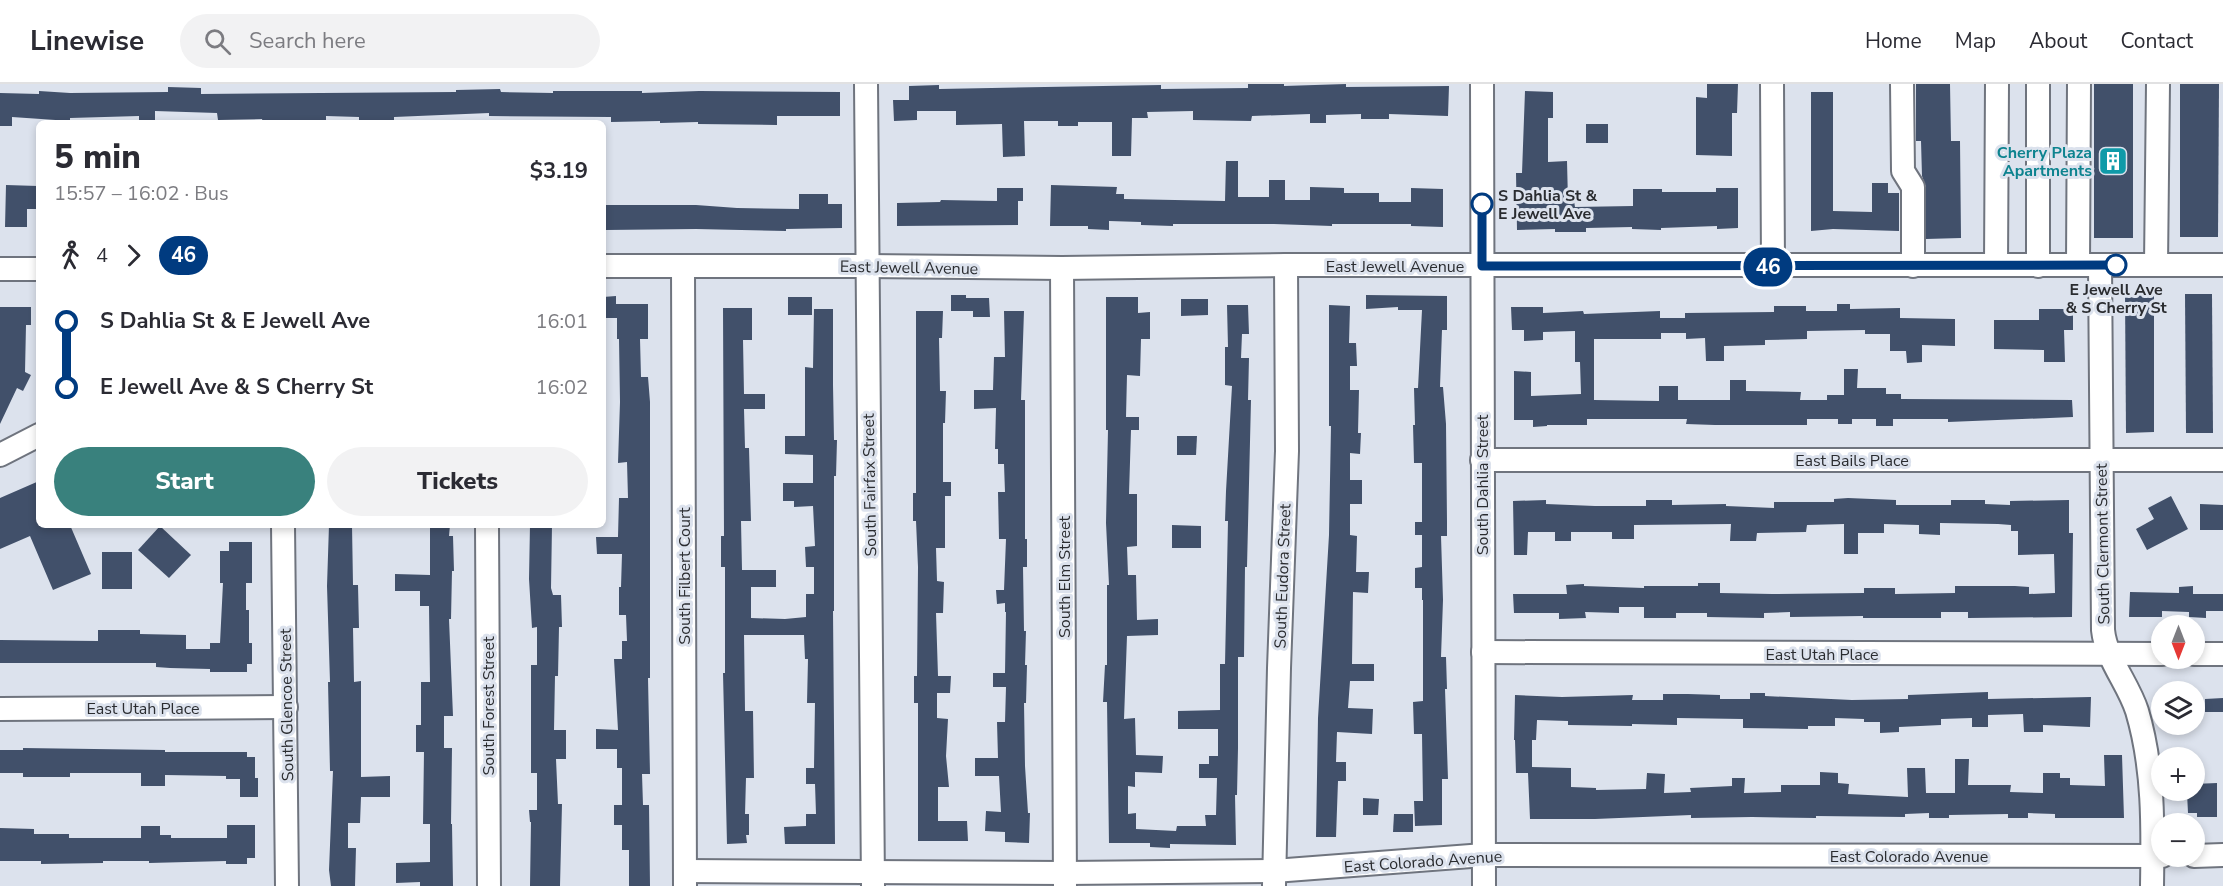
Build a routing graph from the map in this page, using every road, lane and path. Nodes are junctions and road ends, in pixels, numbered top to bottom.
1 (866, 84) edge
2 (1482, 84) edge
3 (1772, 84) edge
4 (1902, 84) edge
5 (1997, 84) edge
6 (2038, 84) edge
7 (2079, 84) edge
8 (2158, 84) edge
9 (1286, 265) junction
10 (1996, 265) junction
11 (2089, 265) junction
12 (2156, 265) junction
13 (2223, 265) edge
14 (606, 266) edge
15 (867, 266) junction
16 (1482, 266) junction
17 (1913, 266) junction
18 (2038, 266) junction
19 (683, 267) junction
20 (1773, 267) junction
21 (1062, 268) junction
22 (0, 269) edge
23 (36, 269) edge
24 (36, 437) edge
25 (0, 455) edge
26 (1482, 459) junction
27 (2223, 460) edge
28 (2101, 461) junction
29 (283, 528) edge
30 (487, 528) edge
31 (1483, 652) junction
32 (2109, 654) junction
33 (2151, 654) edge
34 (2205, 654) edge
35 (2223, 654) edge
36 (286, 707) junction
37 (0, 709) edge
38 (2153, 813) edge
39 (1484, 855) junction
40 (2223, 855) edge
41 (2151, 856) edge
42 (2205, 856) edge
43 (2155, 867) edge
44 (1274, 878) edge
45 (686, 879) edge
46 (873, 879) edge
47 (1065, 879) edge
48 (287, 886) edge
49 (489, 886) edge
50 (1484, 886) edge
51 (2152, 886) edge

1 - 15 street, South Fairfax Street
2 - 16 street, South Dahlia Street
3 - 20 street
4 - 17 street
5 - 10 street
6 - 18 street
7 - 11 street, South Clermont Street
8 - 12 street
9 - 16 street, East Jewell Avenue
9 - 21 street, East Jewell Avenue
9 - 44 street, South Eudora Street
10 - 17 street, East Jewell Avenue
10 - 18 street, East Jewell Avenue
11 - 12 street, East Jewell Avenue
11 - 18 street, East Jewell Avenue
11 - 28 street, South Clermont Street
12 - 13 street, East Jewell Avenue
14 - 19 street, East Jewell Avenue
15 - 19 street, East Jewell Avenue
15 - 21 street, East Jewell Avenue
15 - 46 street, South Fairfax Street
16 - 20 street, East Jewell Avenue
16 - 26 street, South Dahlia Street
17 - 20 street, East Jewell Avenue
19 - 45 street, South Filbert Court
21 - 47 street, South Elm Street
22 - 23 street
24 - 25 street
26 - 28 street, East Bails Place
26 - 31 street, South Dahlia Street
27 - 28 street, East Bails Place
28 - 32 street, South Clermont Street
29 - 36 street, South Glencoe Street
30 - 49 street, South Forest Street
31 - 32 street, East Utah Place
31 - 39 street, South Dahlia Street
32 - 33 street, East Utah Place
32 - 38 street, South Clermont Street
34 - 35 street
36 - 37 street, East Utah Place
36 - 48 street, South Glencoe Street
39 - 41 street, East Colorado Avenue
39 - 44 street, East Colorado Avenue
39 - 50 street, South Dahlia Street
40 - 42 street
43 - 51 street, South Clermont Street
44 - 47 street, East Colorado Avenue
45 - 46 street, East Colorado Avenue
46 - 47 street, East Colorado Avenue

